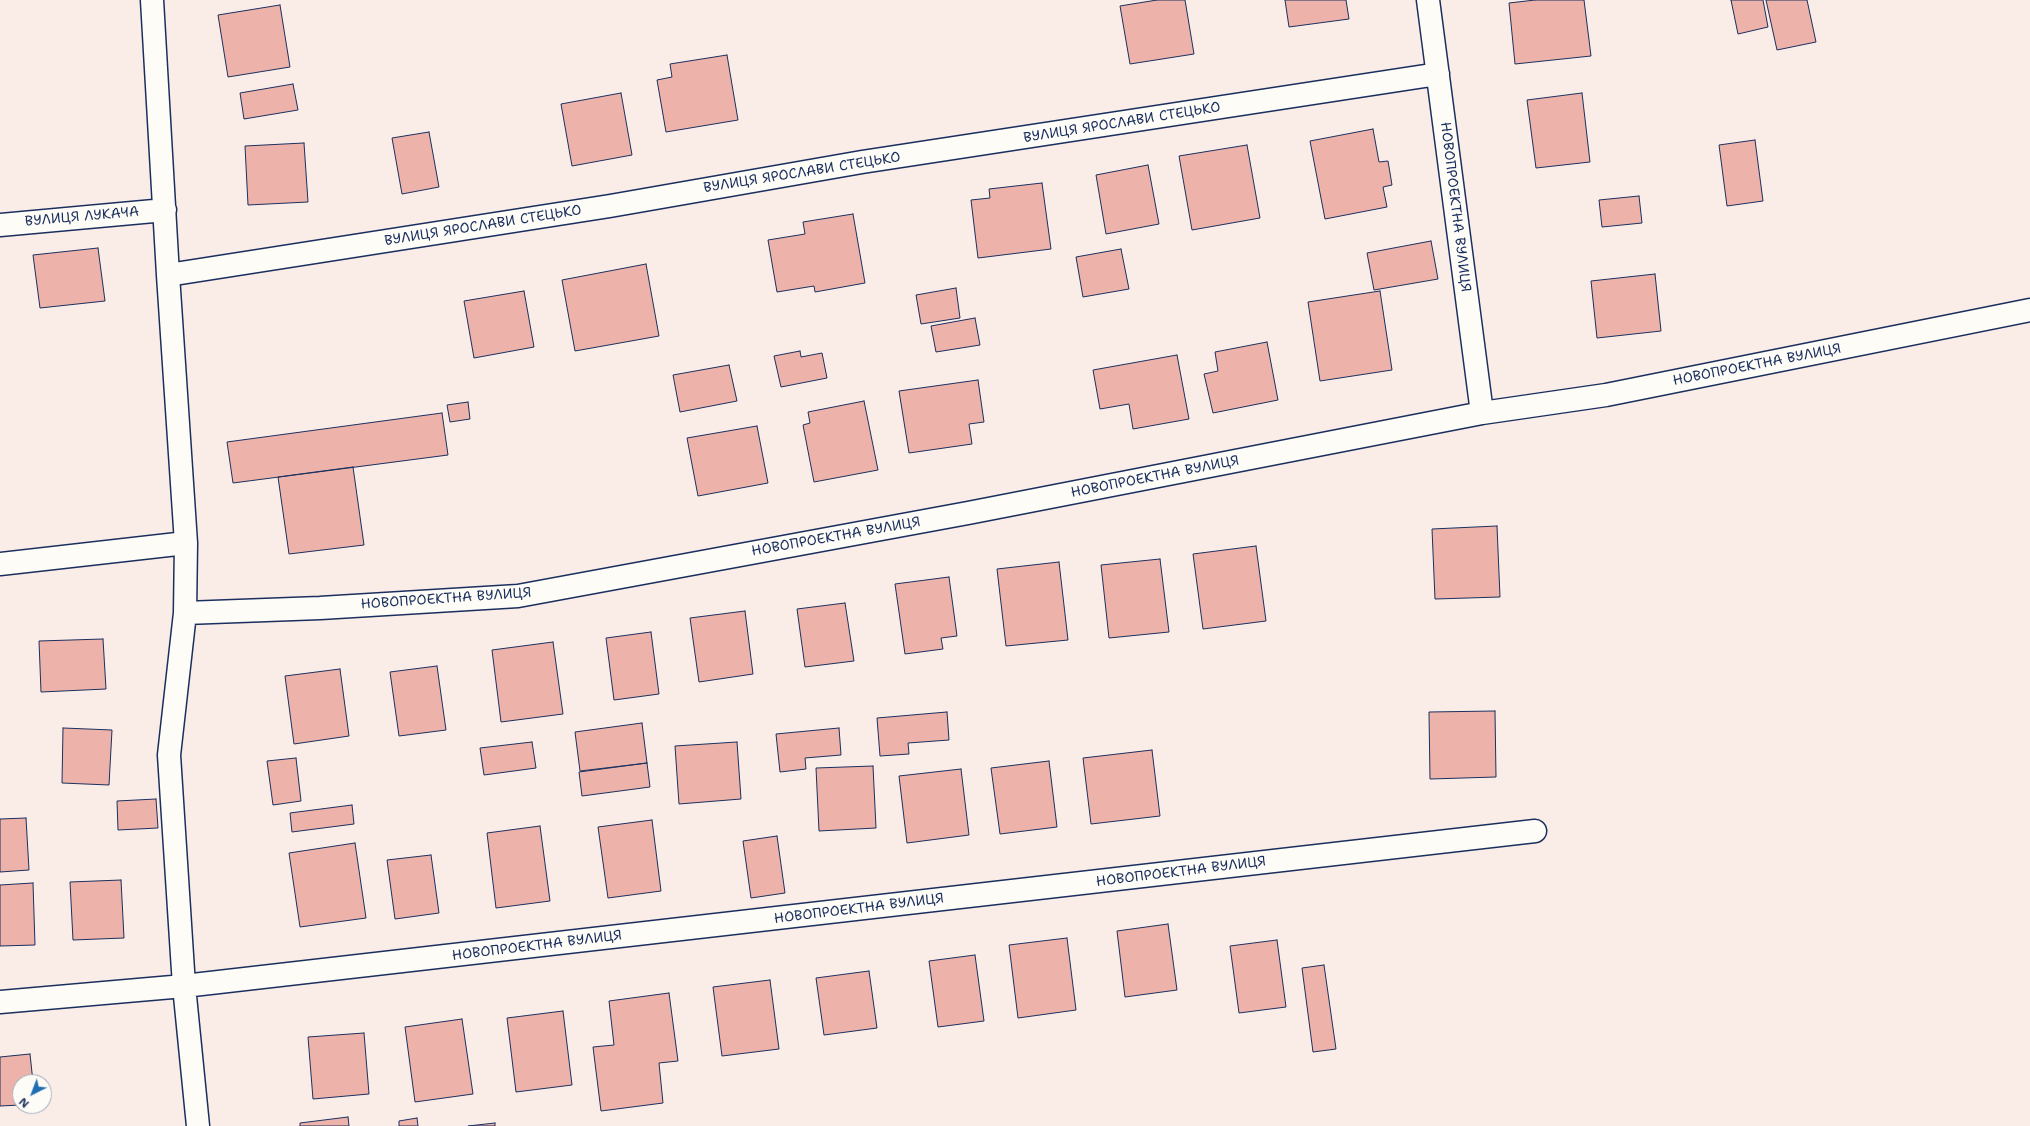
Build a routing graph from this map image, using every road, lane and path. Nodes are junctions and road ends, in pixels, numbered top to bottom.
1 (152, 0) edge
2 (1428, 0) edge
3 (1438, 74) junction
4 (165, 210) junction
5 (0, 225) edge
6 (168, 275) junction
7 (2030, 310) edge
8 (1482, 413) junction
9 (186, 543) junction
10 (0, 564) edge
11 (185, 613) junction
12 (1534, 831) dead end
13 (184, 986) junction
14 (0, 1002) edge
15 (198, 1126) edge

1 - 4 street
2 - 3 street, НОВОПРОЕКТНА ВУЛИЦЯ
3 - 6 street, ВУЛИЦЯ ЯРОСЛАВИ СТЕЦЬКО
3 - 8 street, НОВОПРОЕКТНА ВУЛИЦЯ
4 - 5 street, ВУЛИЦЯ ЛУКАЧА
4 - 6 street
6 - 9 street
7 - 8 street, НОВОПРОЕКТНА ВУЛИЦЯ
8 - 11 street, НОВОПРОЕКТНА ВУЛИЦЯ
9 - 10 street
9 - 11 street
11 - 13 street
12 - 13 street, НОВОПРОЕКТНА ВУЛИЦЯ
13 - 14 street, НОВОПРОЕКТНА ВУЛИЦЯ
13 - 15 street

